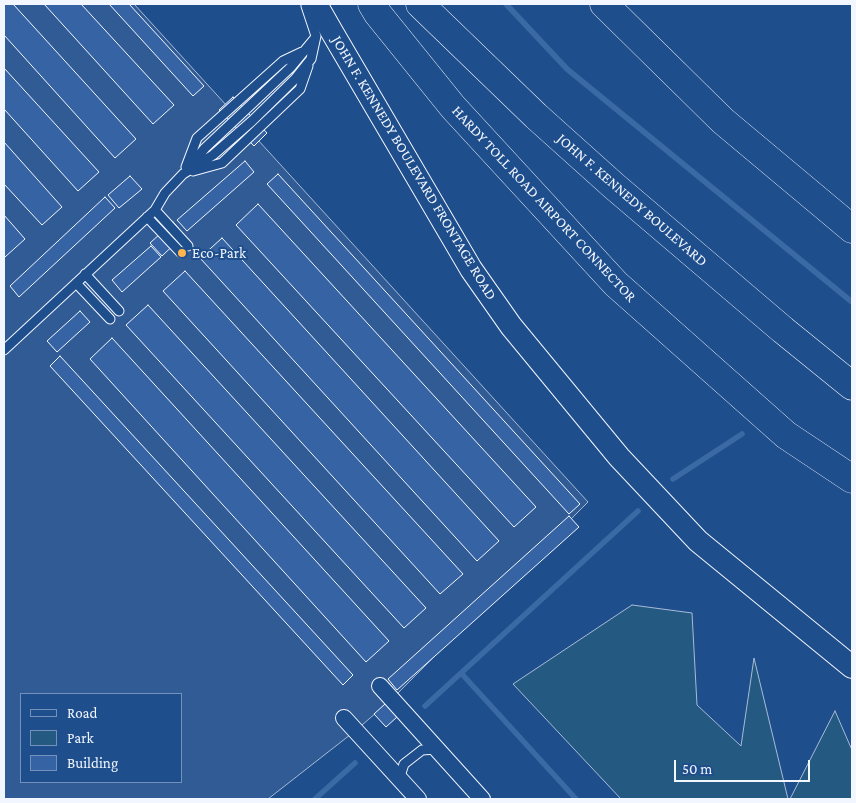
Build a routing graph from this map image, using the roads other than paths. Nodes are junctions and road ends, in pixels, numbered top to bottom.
1 (305, 4) edge
2 (316, 4) edge
3 (372, 4) edge
4 (420, 4) edge
5 (604, 4) edge
6 (316, 36) junction
7 (183, 174) junction
8 (155, 210) junction
9 (147, 217) junction
10 (852, 229) edge
11 (188, 246) dead end
12 (181, 253) dead end
13 (85, 274) junction
14 (76, 282) junction
15 (119, 310) dead end
16 (110, 319) dead end
17 (4, 350) edge
18 (852, 386) edge
19 (852, 479) edge
20 (852, 668) edge
21 (380, 686) dead end
22 (344, 718) dead end
23 (436, 749) junction
24 (399, 779) junction
25 (418, 799) edge
26 (482, 799) edge

1 - 6 lane
2 - 20 street, JOHN F. KENNEDY BOULEVARD FRONTAGE ROAD
3 - 19 highway, HARDY TOLL ROAD AIRPORT CONNECTOR
4 - 18 highway, JOHN F. KENNEDY BOULEVARD
5 - 10 highway
6 - 7 lane
6 - 7 lane
7 - 8 lane
8 - 9 lane
8 - 11 lane
9 - 12 lane
9 - 13 lane
13 - 14 lane
13 - 15 lane
14 - 16 lane
14 - 17 lane
21 - 23 street
22 - 24 street
23 - 24 lane
23 - 26 street
24 - 25 street

